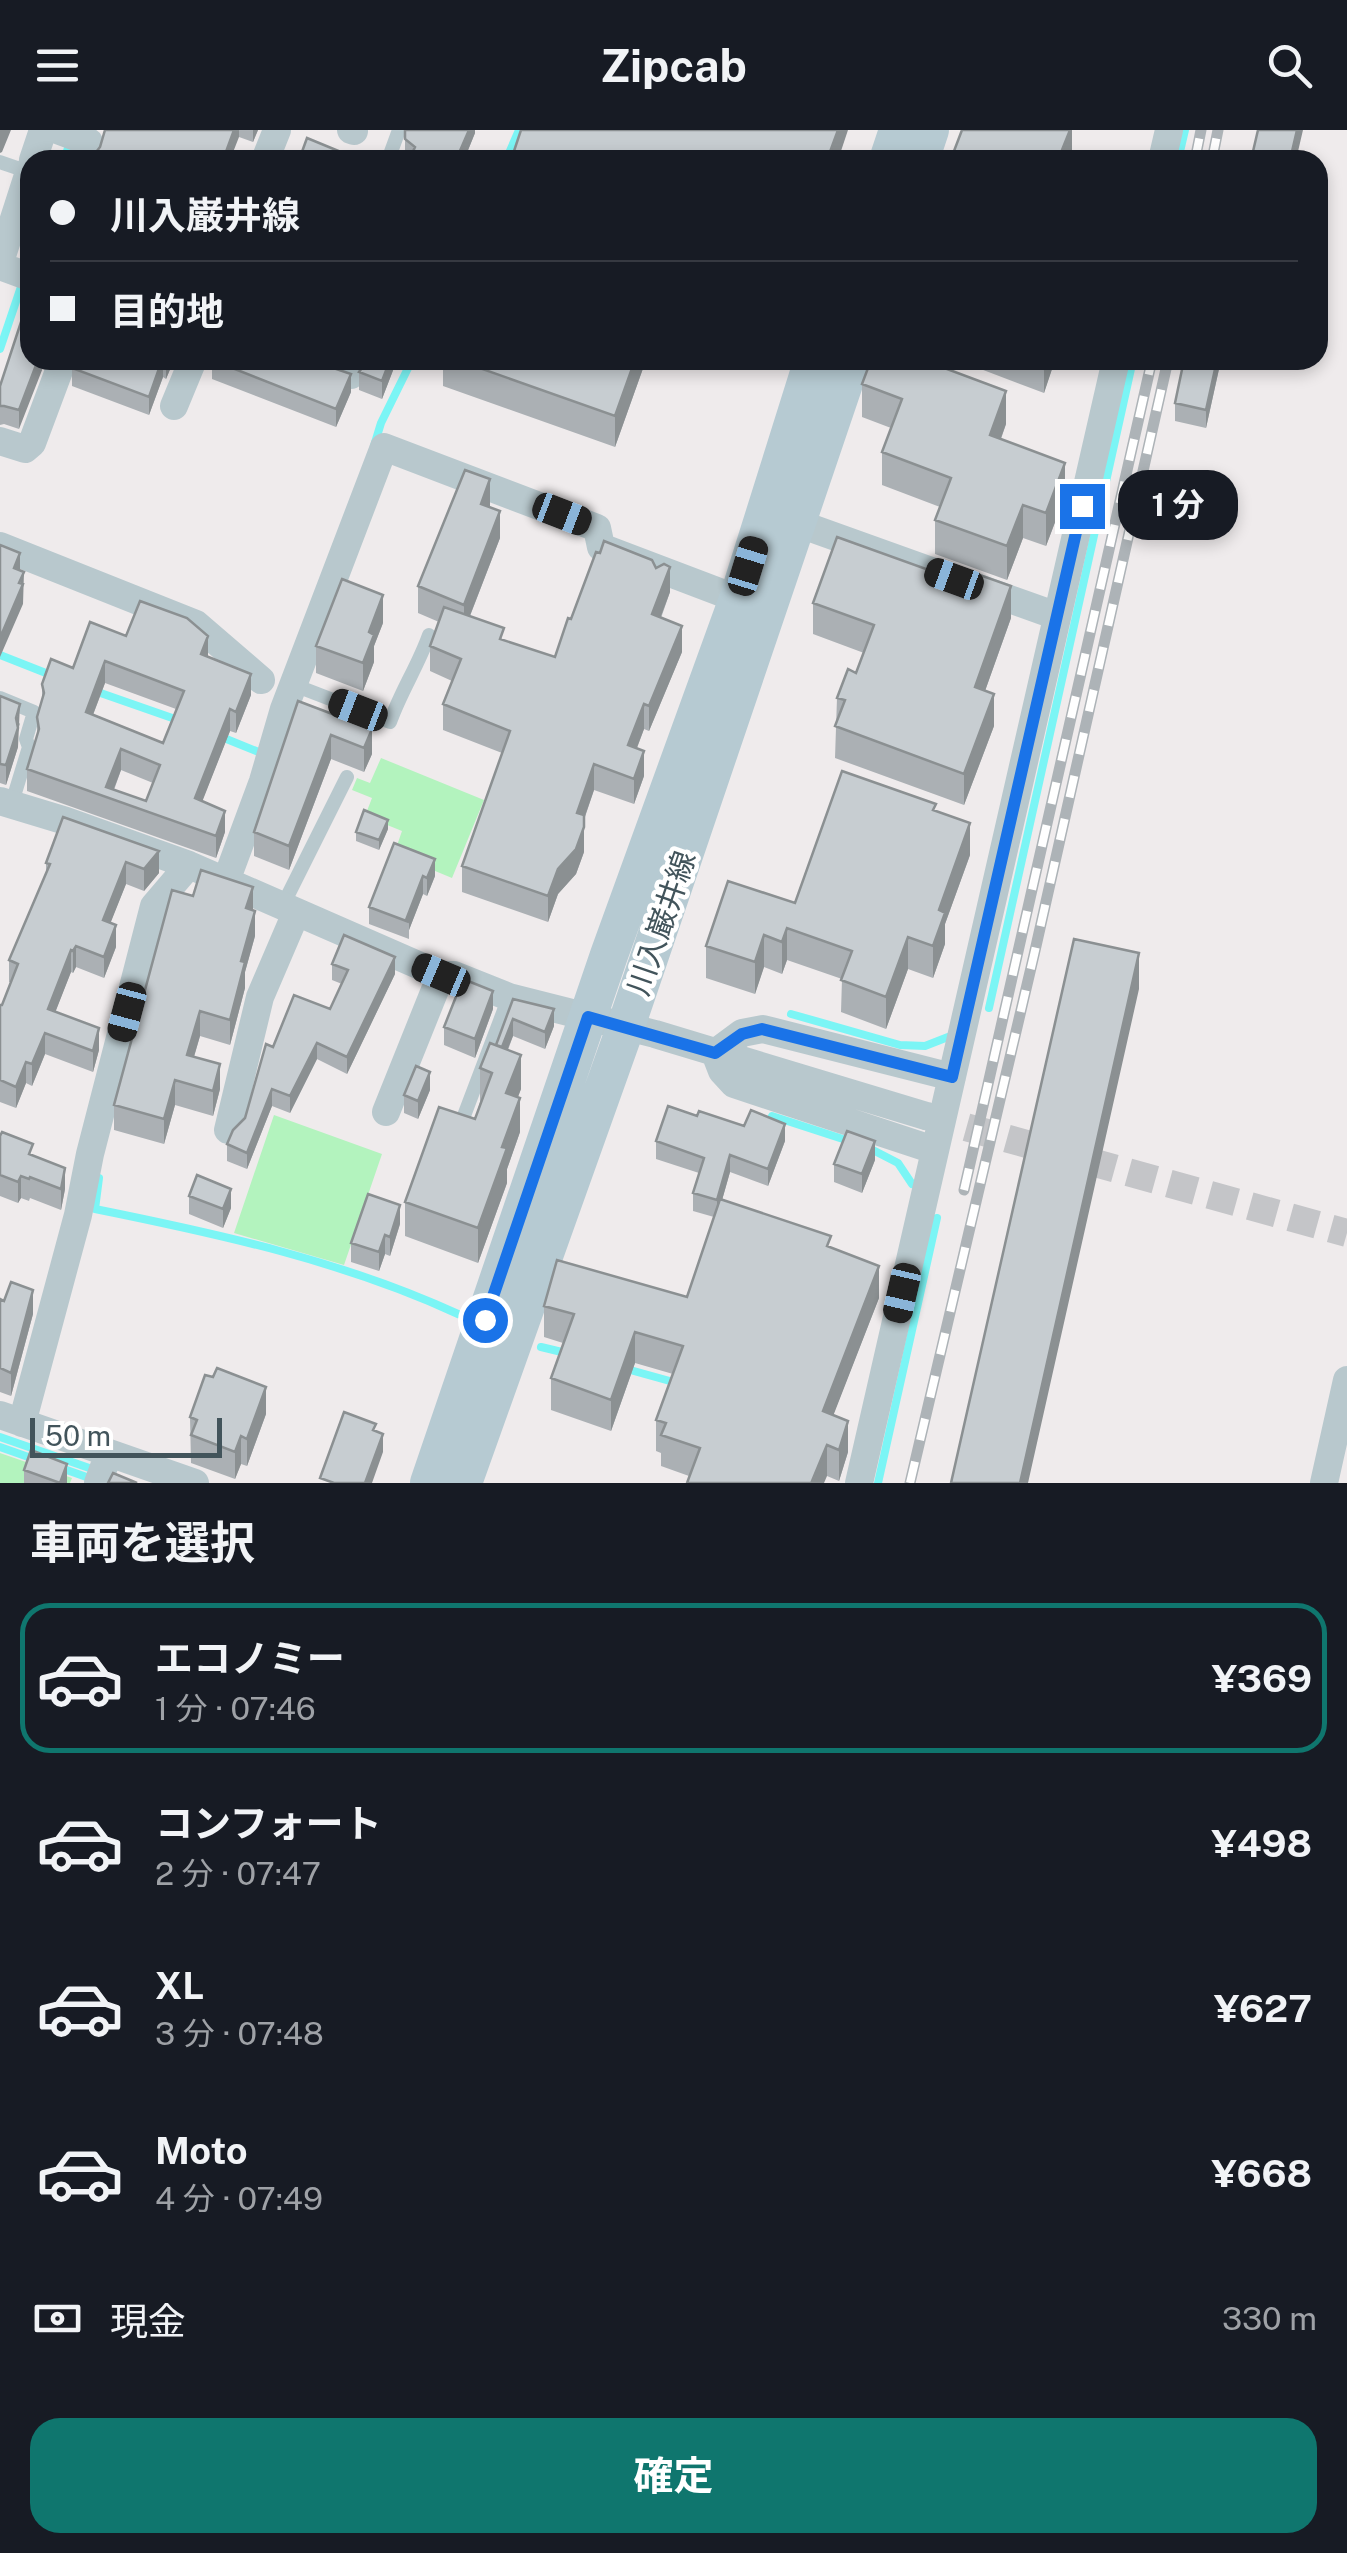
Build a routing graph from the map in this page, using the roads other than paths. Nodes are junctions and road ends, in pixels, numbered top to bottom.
1 (20, 222) edge
2 (11, 269) edge
3 (60, 370) edge
4 (189, 370) edge
5 (337, 370) edge
6 (810, 370) edge
7 (849, 370) edge
8 (1114, 370) edge
9 (351, 375) edge
10 (174, 406) dead end
11 (0, 442) edge
12 (797, 522) junction
13 (0, 546) edge
14 (738, 599) junction
15 (1057, 616) junction
16 (430, 635) edge
17 (261, 680) dead end
18 (294, 684) junction
19 (0, 698) edge
20 (347, 777) dead end
21 (6, 804) edge
22 (211, 874) junction
23 (289, 910) junction
24 (441, 975) junction
25 (509, 997) junction
26 (588, 1017) junction
27 (626, 1026) junction
28 (715, 1053) junction
29 (952, 1077) junction
30 (386, 1112) dead end
31 (926, 1116) tunnel mouth
32 (462, 1121) edge
33 (228, 1130) edge
34 (934, 1150) junction
35 (1347, 1380) edge
36 (11, 1419) edge
37 (104, 1467) edge
38 (195, 1483) edge
39 (430, 1483) edge
40 (462, 1483) edge
41 (859, 1483) edge
42 (1324, 1483) edge

1 - 2 street
3 - 11 street
4 - 10 street
5 - 9 street
6 - 14 main road, 川入巌井線
7 - 12 main road, 川入巌井線
8 - 15 street
12 - 15 street
12 - 27 main road, 川入巌井線
13 - 17 street
14 - 18 street
14 - 26 main road, 川入巌井線
15 - 29 street
16 - 18 lane
18 - 22 street
19 - 21 lane
20 - 23 lane
21 - 22 street
22 - 23 street
22 - 36 street
23 - 24 street
23 - 33 street
24 - 25 street
24 - 30 street
25 - 26 street
25 - 32 lane
26 - 27 street
26 - 39 main road, 川入巌井線
27 - 28 street
27 - 40 main road, 川入巌井線
28 - 29 street
28 - 31 street
28 - 34 street
29 - 34 street
34 - 41 street
35 - 42 street
36 - 37 street
37 - 38 street

